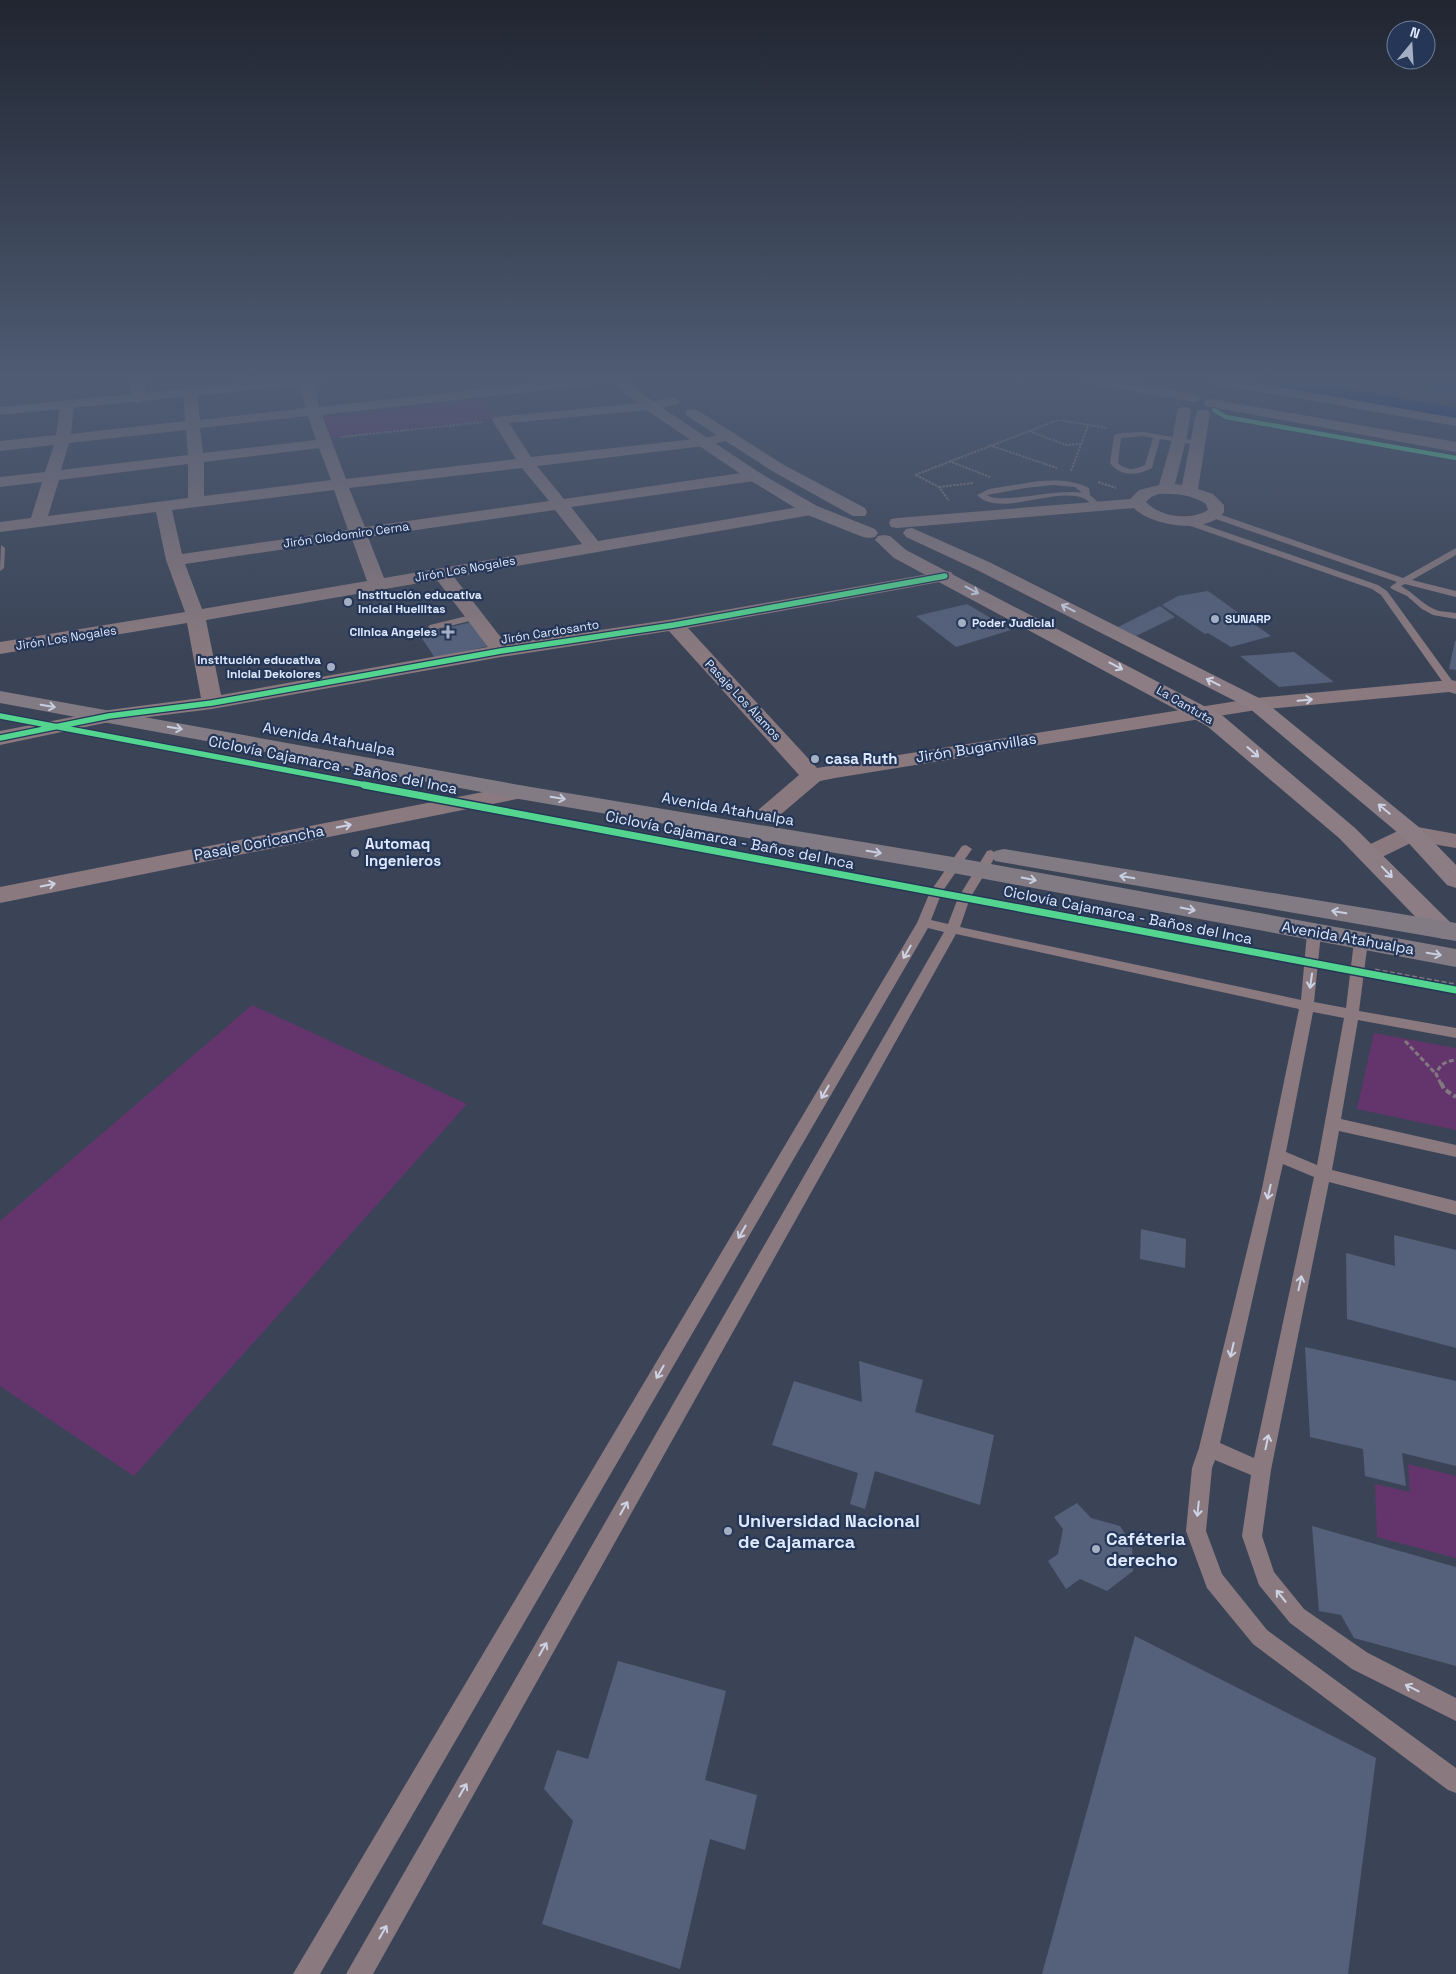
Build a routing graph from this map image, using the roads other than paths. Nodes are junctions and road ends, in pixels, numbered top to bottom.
1 (53, 471) edge
2 (89, 471) edge
3 (196, 471) edge
4 (336, 471) edge
5 (449, 471) edge
6 (533, 471) edge
7 (747, 471) edge
8 (784, 471) edge
9 (1171, 471) edge
10 (1192, 471) edge
11 (52, 475) junction
12 (754, 476) junction
13 (0, 482) edge
14 (340, 484) junction
15 (1166, 489) junction
16 (1189, 492) junction
17 (1092, 501) junction
18 (196, 502) junction
19 (560, 504) junction
20 (163, 506) junction
21 (1143, 507) junction
22 (811, 510) junction
23 (1213, 515) junction
24 (1182, 520) junction
25 (38, 521) junction
26 (0, 527) edge
27 (889, 528) junction
28 (359, 533) junction
29 (593, 546) junction
30 (1, 548) edge
31 (1456, 551) edge
32 (175, 560) junction
33 (0, 568) edge
34 (441, 573) junction
35 (945, 576) junction
36 (1404, 581) junction
37 (377, 584) junction
38 (1395, 587) junction
39 (1384, 593) junction
40 (1456, 594) edge
41 (1456, 616) edge
42 (475, 617) junction
43 (196, 618) junction
44 (674, 625) junction
45 (433, 627) dead end
46 (0, 648) edge
47 (501, 651) junction
48 (0, 682) edge
49 (1453, 687) edge
50 (0, 697) edge
51 (212, 703) junction
52 (1256, 704) junction
53 (159, 709) junction
54 (1201, 712) junction
55 (110, 716) junction
56 (0, 738) edge
57 (812, 776) junction
58 (519, 792) junction
59 (765, 816) junction
60 (1412, 833) junction
61 (1456, 841) edge
62 (1370, 854) junction
63 (960, 857) junction
64 (986, 862) junction
65 (1456, 880) edge
66 (0, 895) edge
67 (924, 923) junction
68 (953, 928) junction
69 (1450, 931) edge
70 (1314, 932) junction
71 (1361, 941) junction
72 (1456, 958) edge
73 (1307, 1006) junction
74 (1352, 1014) junction
75 (1456, 1033) edge
76 (1331, 1123) junction
77 (1456, 1151) edge
78 (1277, 1155) junction
79 (1322, 1174) junction
80 (1456, 1208) edge
81 (1209, 1448) junction
82 (1261, 1470) junction
83 (1456, 1710) edge
84 (1456, 1782) edge
85 (306, 1974) edge
86 (359, 1974) edge

1 - 11 street
2 - 11 street
3 - 18 street
4 - 14 street
5 - 14 street
6 - 19 street
7 - 12 street, La Cantuta
8 - 27 street, La Cantuta
9 - 15 street
10 - 16 street
11 - 13 street
11 - 25 street
12 - 19 street, Jirón Clodomiro Cerna
12 - 22 street, La Cantuta
14 - 18 street
14 - 28 street
15 - 16 street
15 - 21 street
16 - 23 street
17 - 17 lane
17 - 21 street
17 - 27 street
18 - 20 street
19 - 28 street, Jirón Clodomiro Cerna
19 - 29 street
20 - 25 street
20 - 32 street
21 - 24 street
21 - 27 street
22 - 27 street, La Cantuta
22 - 29 street, Jirón Los Nogales
23 - 24 street
23 - 36 lane
24 - 39 lane
25 - 26 street
27 - 35 street, La Cantuta
52 -> 27 street, La Cantuta
28 - 32 street, Jirón Clodomiro Cerna
28 - 37 street
29 - 34 street, Jirón Los Nogales
30 - 33 lane
31 - 36 lane
32 - 43 street
34 - 37 street, Jirón Los Nogales
34 - 42 street
35 - 44 street, Jirón Cardosanto
35 -> 54 street, La Cantuta
36 - 38 lane
36 - 40 lane
37 - 43 street, Jirón Los Nogales
38 - 39 lane
38 - 41 lane
39 - 49 lane
42 - 45 lane
42 - 47 street
43 - 46 street, Jirón Los Nogales
43 - 51 street
44 - 47 street, Jirón Cardosanto
44 - 57 street, Pasaje Los Álamos
47 - 51 street, Jirón Cardosanto
48 - 53 main road, Avenida Atahualpa
52 -> 49 street, Jirón Buganvillas
50 -> 55 main road, Avenida Atahualpa
51 - 53 street, Jirón Cardosanto
52 - 54 street, Jirón Buganvillas
60 -> 52 street, La Cantuta
53 - 55 street, Jirón Cardosanto
53 - 59 main road, Avenida Atahualpa
54 - 57 street, Jirón Buganvillas
54 -> 62 street, La Cantuta
55 - 56 street, Jirón Cardosanto
55 -> 58 main road, Avenida Atahualpa
57 - 59 street
58 -> 63 main road, Avenida Atahualpa
66 -> 58 street, Pasaje Coricancha
59 - 63 main road, Avenida Atahualpa
60 - 61 street
60 - 62 street
60 - 65 street, La Cantuta
62 -> 69 street, La Cantuta
63 - 64 main road, Avenida Atahualpa
63 - 67 lane
64 - 68 lane
69 -> 64 main road, Avenida Atahualpa
64 -> 70 main road, Avenida Atahualpa
67 - 68 lane
67 -> 85 lane
68 - 73 lane
86 -> 68 lane
70 - 71 main road, Avenida Atahualpa
70 -> 73 lane
71 -> 72 main road, Avenida Atahualpa
71 - 74 lane
73 - 74 lane
73 - 78 lane
74 - 75 lane
74 - 76 lane
76 - 77 lane
76 - 79 lane
78 - 79 lane
78 -> 81 lane
79 - 80 lane
82 -> 79 lane
81 - 82 lane
81 -> 84 lane
83 -> 82 lane

